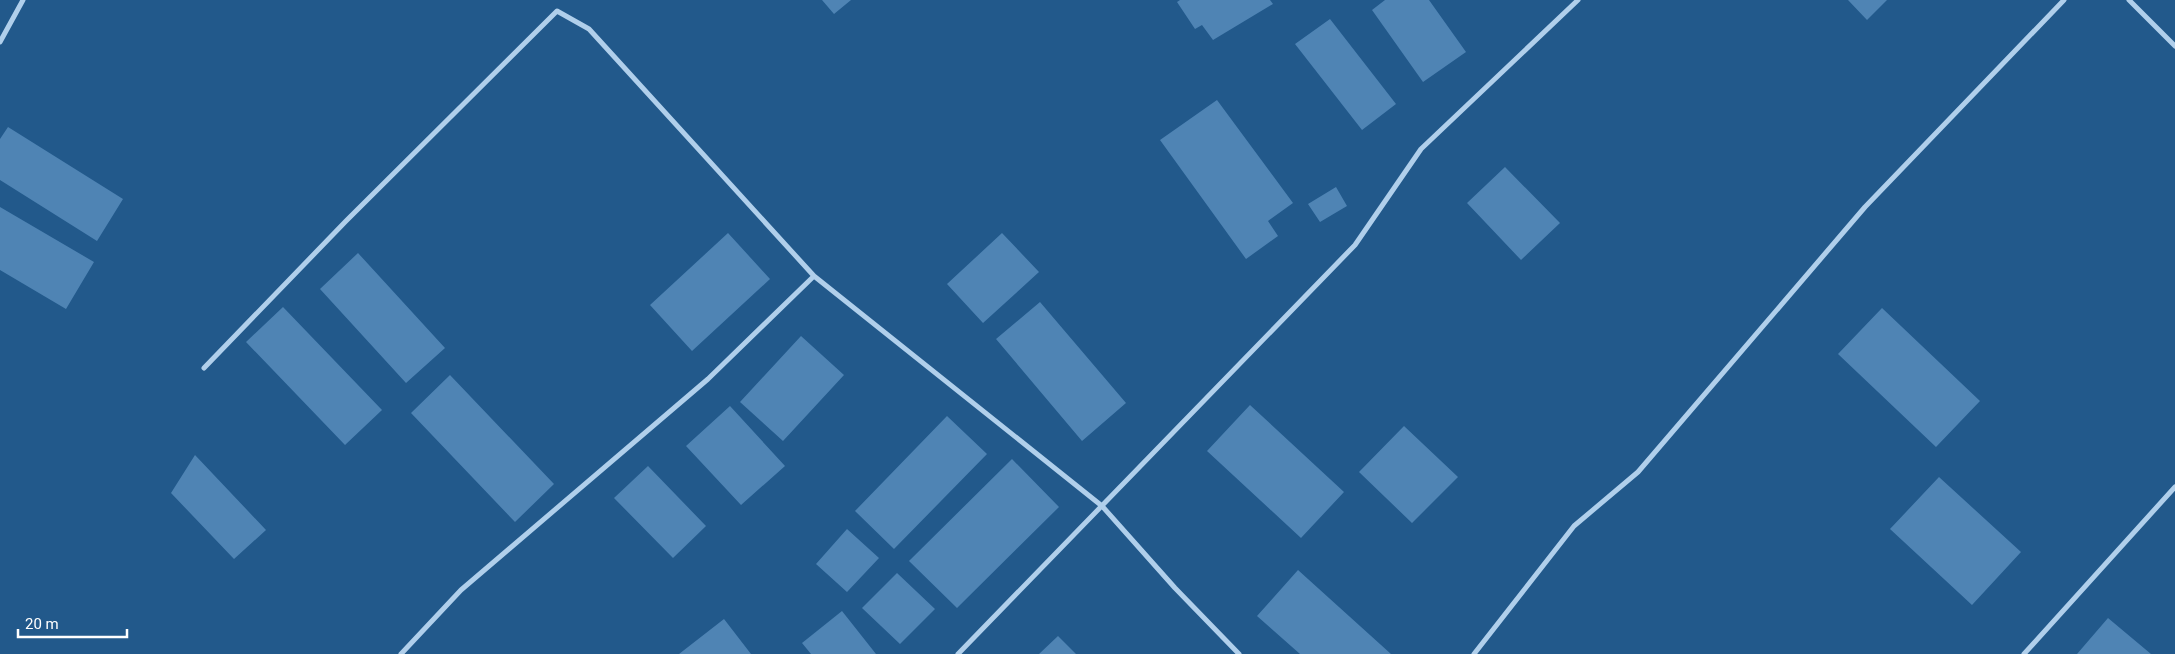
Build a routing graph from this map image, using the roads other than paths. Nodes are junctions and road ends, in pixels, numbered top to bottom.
1 (23, 0) edge
2 (1578, 0) edge
3 (2064, 0) edge
4 (2129, 0) edge
5 (0, 42) edge
6 (2175, 46) edge
7 (814, 276) junction
8 (204, 368) dead end
9 (2175, 487) edge
10 (1102, 506) junction
11 (401, 654) edge
12 (958, 654) edge
13 (1240, 654) edge
14 (1474, 654) edge
15 (2024, 654) edge

1 - 5 street
2 - 10 street
3 - 14 street
4 - 6 street
7 - 8 street
7 - 10 street
7 - 11 street
9 - 15 street
10 - 12 street
10 - 13 street

